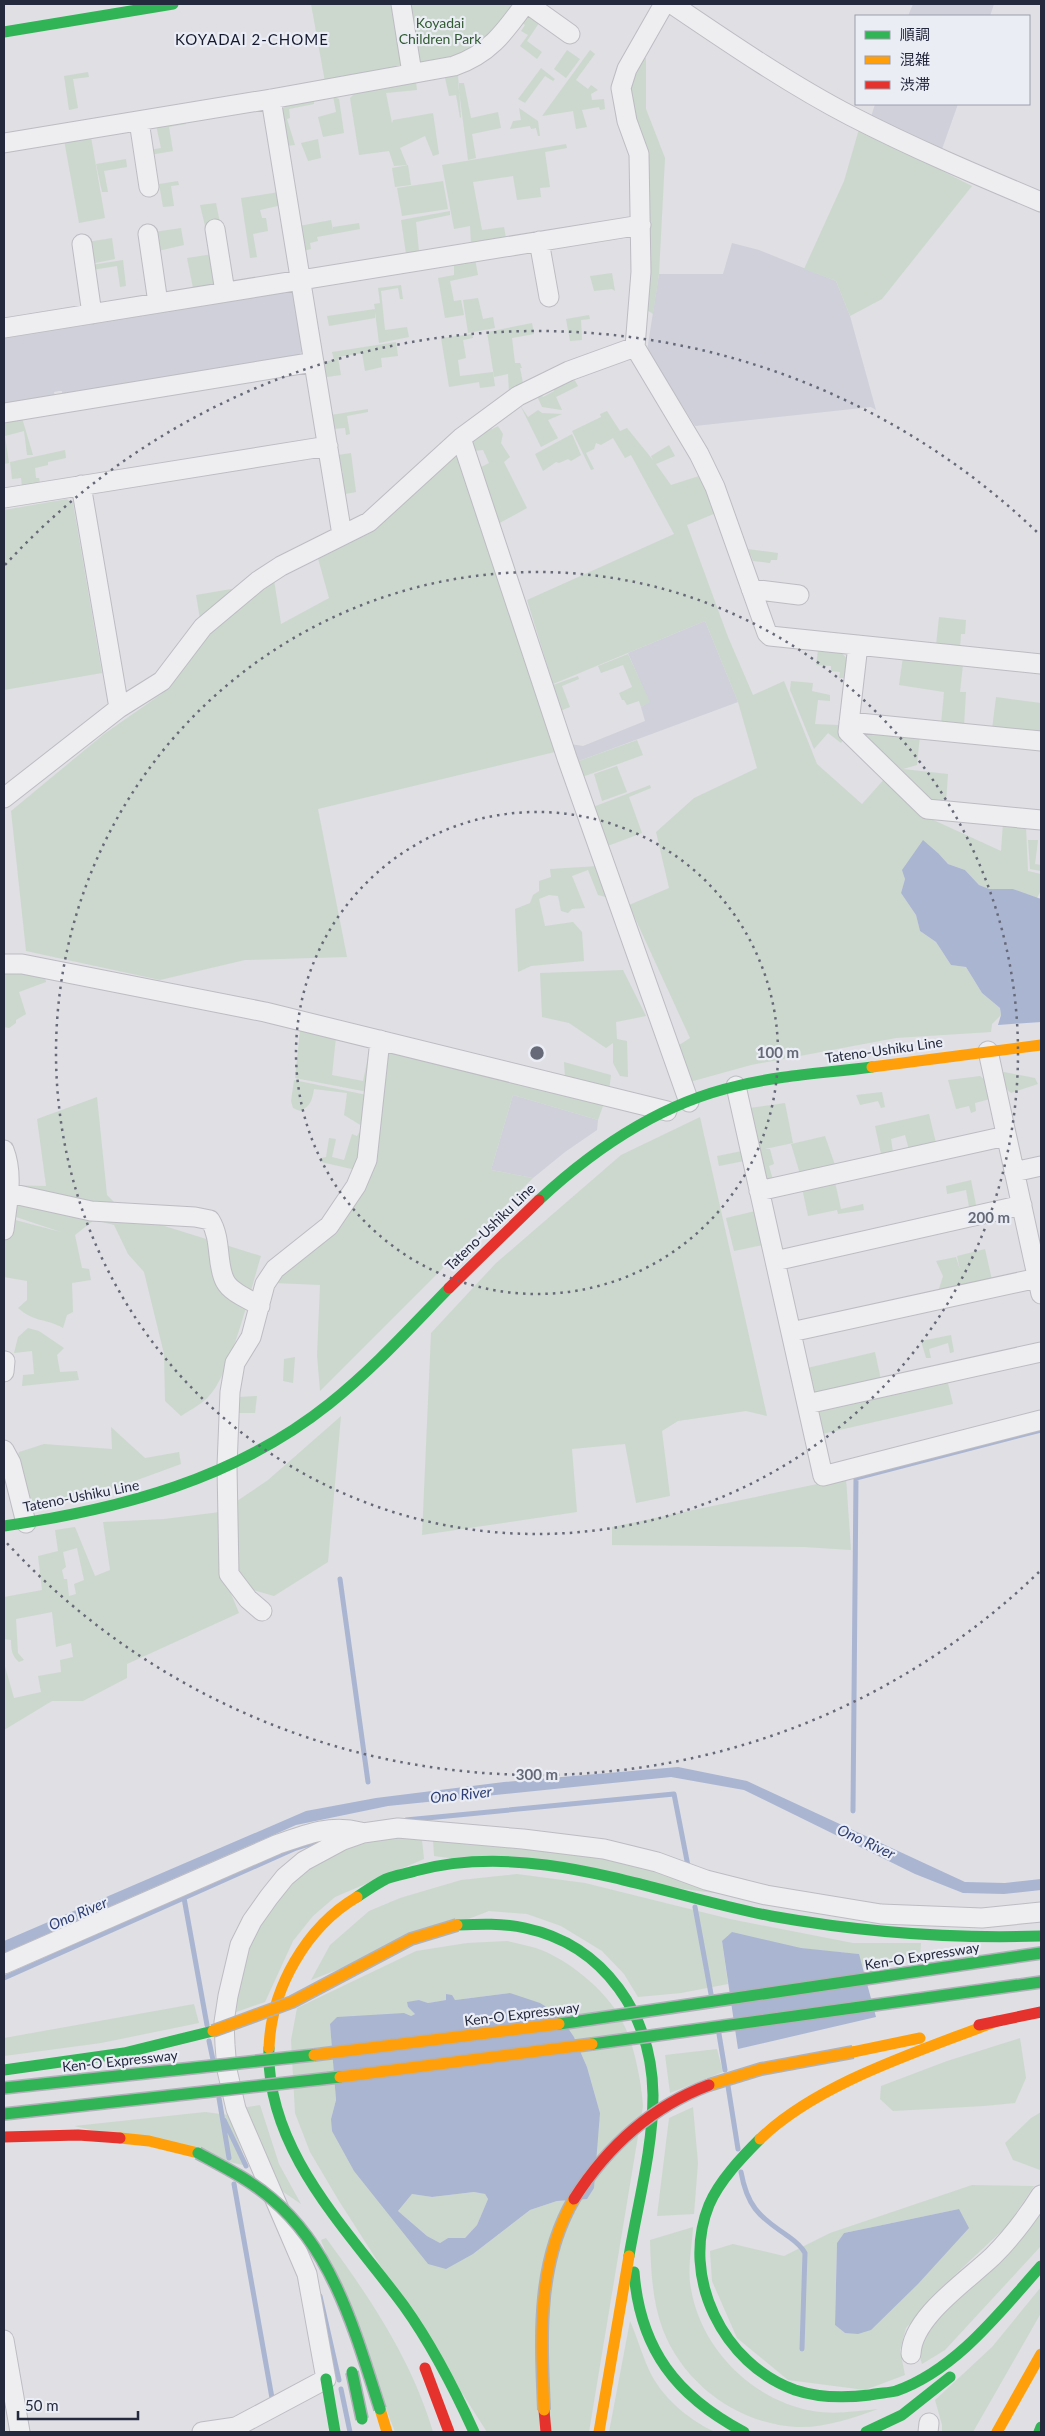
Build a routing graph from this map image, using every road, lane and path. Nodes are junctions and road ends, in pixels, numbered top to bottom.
1 (174, 4) edge
2 (401, 4) edge
3 (526, 4) edge
4 (664, 4) edge
5 (672, 4) edge
6 (148, 6) edge
7 (84, 11) edge
8 (4, 32) edge
9 (570, 34) dead end
10 (412, 73) junction
11 (271, 100) junction
12 (139, 121) junction
13 (4, 143) edge
14 (149, 187) dead end
15 (1041, 202) edge
16 (641, 224) junction
17 (215, 228) dead end
18 (148, 234) dead end
19 (539, 241) junction
20 (82, 244) dead end
21 (301, 280) junction
22 (225, 292) junction
23 (549, 297) dead end
24 (158, 303) junction
25 (92, 314) junction
26 (4, 328) edge
27 (635, 347) junction
28 (314, 362) junction
29 (4, 413) edge
30 (461, 438) junction
31 (328, 446) junction
32 (81, 485) junction
33 (4, 498) edge
34 (342, 535) junction
35 (751, 589) junction
36 (799, 595) dead end
37 (858, 645) junction
38 (1041, 664) edge
39 (118, 708) junction
40 (849, 722) junction
41 (1041, 741) edge
42 (4, 798) edge
43 (1041, 820) edge
44 (4, 964) edge
45 (380, 1040) junction
46 (1041, 1044) edge
47 (988, 1051) junction
48 (736, 1086) junction
49 (689, 1102) junction
50 (667, 1111) junction
51 (1006, 1136) junction
52 (4, 1150) edge
53 (1041, 1166) edge
54 (1014, 1172) junction
55 (759, 1191) junction
56 (9, 1193) junction
57 (1022, 1206) junction
58 (4, 1230) edge
59 (775, 1261) junction
60 (1040, 1286) edge
61 (260, 1306) junction
62 (791, 1332) junction
63 (1041, 1352) edge
64 (807, 1404) junction
65 (1041, 1420) edge
66 (4, 1450) edge
67 (227, 1466) junction
68 (26, 1523) junction
69 (4, 1526) edge
70 (262, 1611) dead end
71 (363, 1833) junction
72 (1041, 1912) edge
73 (1041, 1936) edge
74 (1041, 1953) edge
75 (4, 1964) edge
76 (1041, 1982) edge
77 (1041, 2012) edge
78 (997, 2021) junction
79 (4, 2070) edge
80 (4, 2088) edge
81 (4, 2114) edge
82 (4, 2137) edge
83 (198, 2152) junction
84 (1041, 2195) edge
85 (636, 2221) junction
86 (360, 2252) junction
87 (1041, 2266) edge
88 (1041, 2273) edge
89 (398, 2318) dead end
90 (4, 2340) edge
91 (911, 2354) dead end
92 (1041, 2354) edge
93 (419, 2356) dead end
94 (326, 2379) junction
95 (1041, 2427) edge
96 (239, 2431) edge
97 (20, 2432) edge
98 (202, 2432) edge
99 (335, 2432) edge
100 (364, 2432) edge
101 (387, 2432) edge
102 (449, 2432) edge
103 (474, 2432) edge
104 (546, 2432) edge
105 (599, 2432) edge
106 (744, 2432) edge
107 (866, 2432) edge
108 (997, 2432) edge
109 (1038, 2432) edge

1 - 6 main road
2 - 10 street
3 - 9 street
3 - 10 street
4 - 16 street
5 - 15 street
6 - 7 main road
7 - 8 main road
10 - 11 street
11 - 12 street
11 - 21 street
12 - 13 street
12 - 14 street
16 - 19 street
16 - 27 street
17 - 22 street
18 - 24 street
19 - 21 street
19 - 23 street
20 - 25 street
21 - 22 street
21 - 28 street
22 - 24 street
24 - 25 street
25 - 26 street
27 - 30 street
27 - 35 street
28 - 29 street
28 - 31 street
30 - 34 street
30 - 49 street
31 - 32 street
31 - 34 street
32 - 33 street
32 - 39 street
34 - 39 street
35 - 36 street
35 - 37 street
37 - 38 street
37 - 40 street
39 - 42 street
40 - 41 street
40 - 43 street
44 - 45 street
45 - 50 street
45 - 61 street
46 - 47 main road, Tateno-Ushiku Line
47 - 48 main road, Tateno-Ushiku Line
47 - 51 street
48 - 49 main road, Tateno-Ushiku Line
48 - 55 street
49 - 50 main road, Tateno-Ushiku Line
50 - 67 main road, Tateno-Ushiku Line
51 - 54 street
51 - 55 street
52 - 56 street
53 - 54 street
54 - 57 street
55 - 59 street
56 - 58 street
56 - 61 street
57 - 59 street
57 - 60 street
59 - 62 street
60 - 62 street
61 - 67 street
62 - 64 street
63 - 64 street
64 - 65 street
66 - 68 street
67 - 68 main road, Tateno-Ushiku Line
67 - 70 street
68 - 69 main road, Tateno-Ushiku Line
71 - 72 street
71 - 75 street
71 - 94 street
73 - 86 main road
74 - 80 main road, Ken-O Expressway, bridge
76 - 81 main road, bridge
77 - 78 main road
78 - 87 main road
78 - 104 main road, bridge
79 - 85 main road, bridge
82 - 83 main road
83 - 100 main road, bridge
83 - 101 main road, bridge
84 - 91 street
85 - 105 main road
85 - 106 main road
86 - 89 main road
86 - 103 main road
88 - 107 main road
90 - 97 street
92 - 108 main road
93 - 102 main road
94 - 96 street
94 - 99 main road
95 - 109 main road
96 - 98 street

